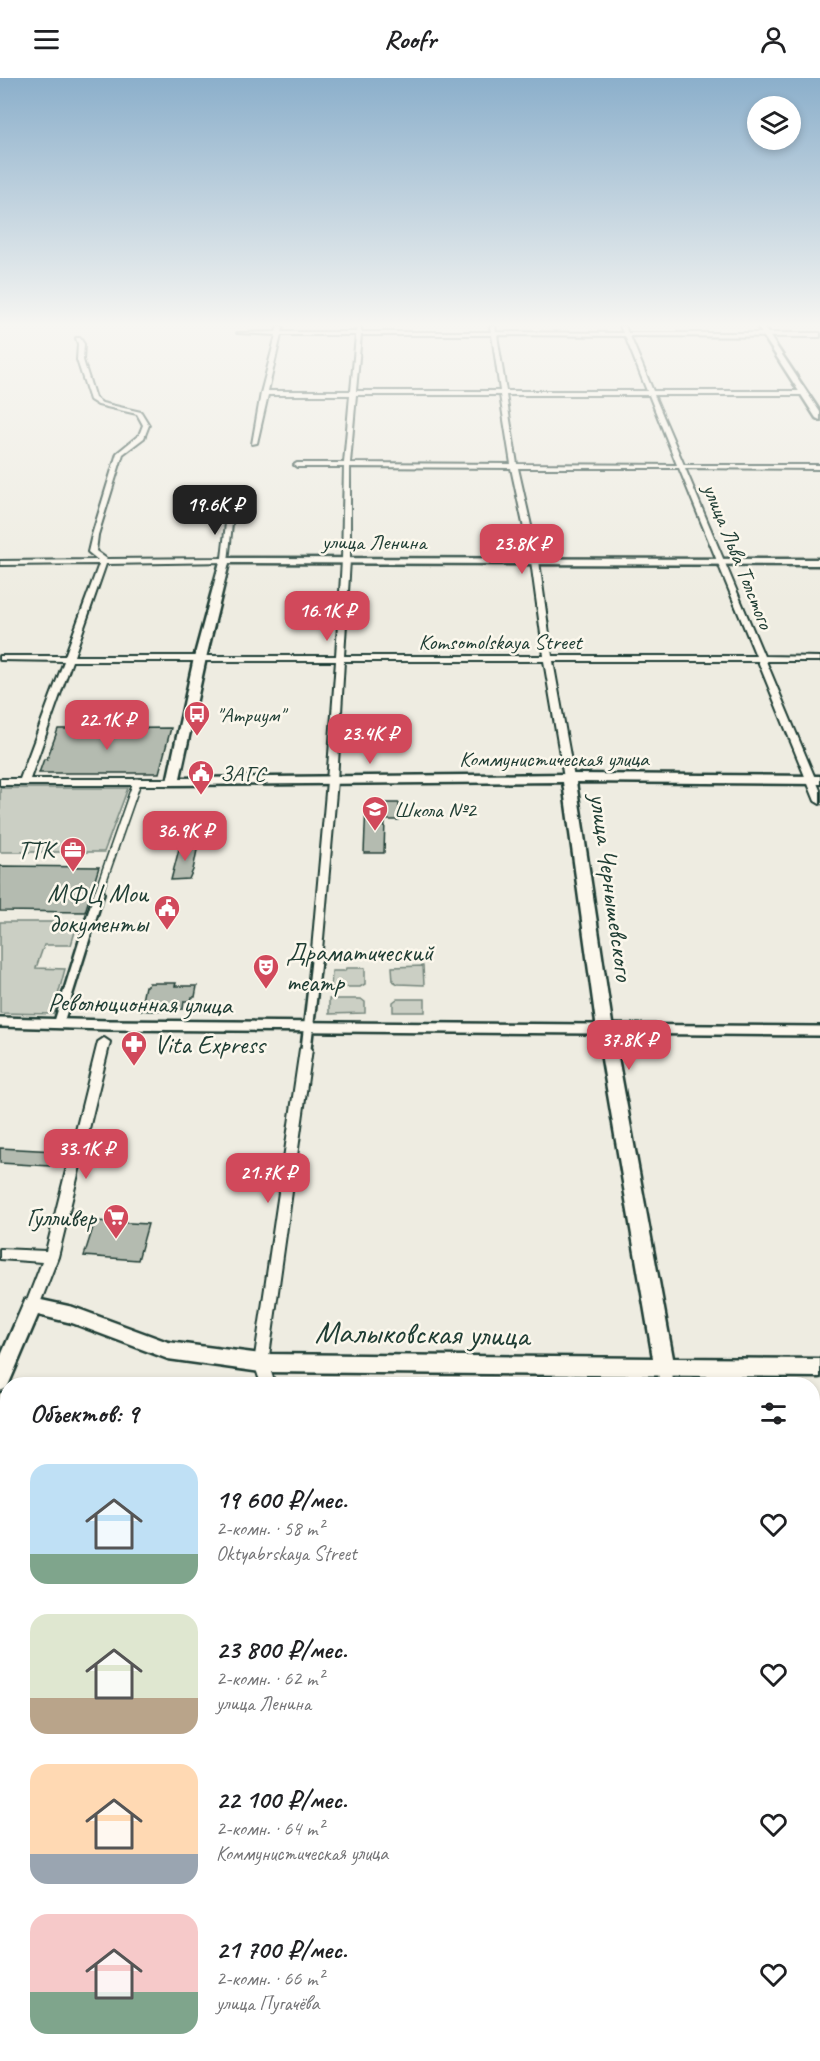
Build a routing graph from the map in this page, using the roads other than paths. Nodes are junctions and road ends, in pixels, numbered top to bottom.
1 (143, 419) edge
2 (259, 419) edge
3 (351, 419) edge
4 (508, 419) edge
5 (662, 419) edge
6 (254, 443) dead end
7 (297, 465) dead end
8 (347, 465) junction
9 (514, 466) junction
10 (681, 466) junction
11 (820, 467) edge
12 (230, 514) dead end
13 (104, 560) junction
14 (225, 560) junction
15 (346, 560) junction
16 (535, 561) junction
17 (721, 561) junction
18 (820, 562) edge
19 (0, 563) edge
20 (0, 658) edge
21 (200, 658) junction
22 (548, 658) junction
23 (760, 658) junction
24 (69, 659) junction
25 (339, 659) junction
26 (820, 659) edge
27 (569, 778) junction
28 (816, 780) edge
29 (332, 781) junction
30 (0, 782) edge
31 (24, 782) junction
32 (137, 782) junction
33 (172, 782) junction
34 (820, 801) edge
35 (316, 961) joint
36 (0, 1022) edge
37 (59, 1022) junction
38 (108, 1025) junction
39 (310, 1027) junction
40 (605, 1030) junction
41 (820, 1031) edge
42 (104, 1042) joint
43 (306, 1049) joint
44 (0, 1254) edge
45 (51, 1257) junction
46 (32, 1306) junction
47 (261, 1363) junction
48 (820, 1368) edge
49 (665, 1376) edge
50 (2, 1377) edge
51 (266, 1377) edge

1 - 13 street
2 - 6 street
3 - 8 street
4 - 9 street, улица Чернышевского
5 - 10 street, улица Льва Толстого
7 - 8 street
8 - 9 street
8 - 15 street
9 - 10 street
9 - 16 street, улица Чернышевского
10 - 11 street
10 - 17 street, улица Льва Толстого
12 - 14 street
13 - 14 street, улица Ленина
13 - 19 street, улица Ленина
13 - 24 street
14 - 15 street, улица Ленина
14 - 21 street
15 - 16 street, улица Ленина
15 - 25 street
16 - 17 street, улица Ленина
16 - 22 street, улица Чернышевского
17 - 18 street, улица Ленина
17 - 23 street, улица Льва Толстого
20 - 24 street, Komsomolskaya Street
21 - 24 street, Komsomolskaya Street
21 - 25 street, Komsomolskaya Street
21 - 33 street
22 - 23 street, Komsomolskaya Street
22 - 25 street, Komsomolskaya Street
22 - 27 street, улица Чернышевского
23 - 26 street, Komsomolskaya Street
23 - 28 street, улица Льва Толстого
24 - 31 street
25 - 29 street
27 - 28 street, Коммунистическая улица
27 - 29 street, Коммунистическая улица
27 - 40 street, улица Чернышевского
28 - 34 street, улица Льва Толстого
29 - 33 street, Коммунистическая улица
29 - 35 street
30 - 31 street, Коммунистическая улица
31 - 32 street, Коммунистическая улица
32 - 33 street, Коммунистическая улица
32 - 37 street
35 - 39 street
36 - 37 street, Революционная улица
37 - 38 street, Революционная улица
38 - 39 street, Революционная улица
38 - 42 street
39 - 40 street, Революционная улица
39 - 43 street
40 - 41 street, Революционная улица
40 - 49 street, улица Чернышевского
42 - 45 street
43 - 47 street
44 - 45 street
45 - 46 street
46 - 47 street, Малыковская улица
46 - 50 street
47 - 49 street, Малыковская улица
47 - 51 street
48 - 49 street, Малыковская улица

